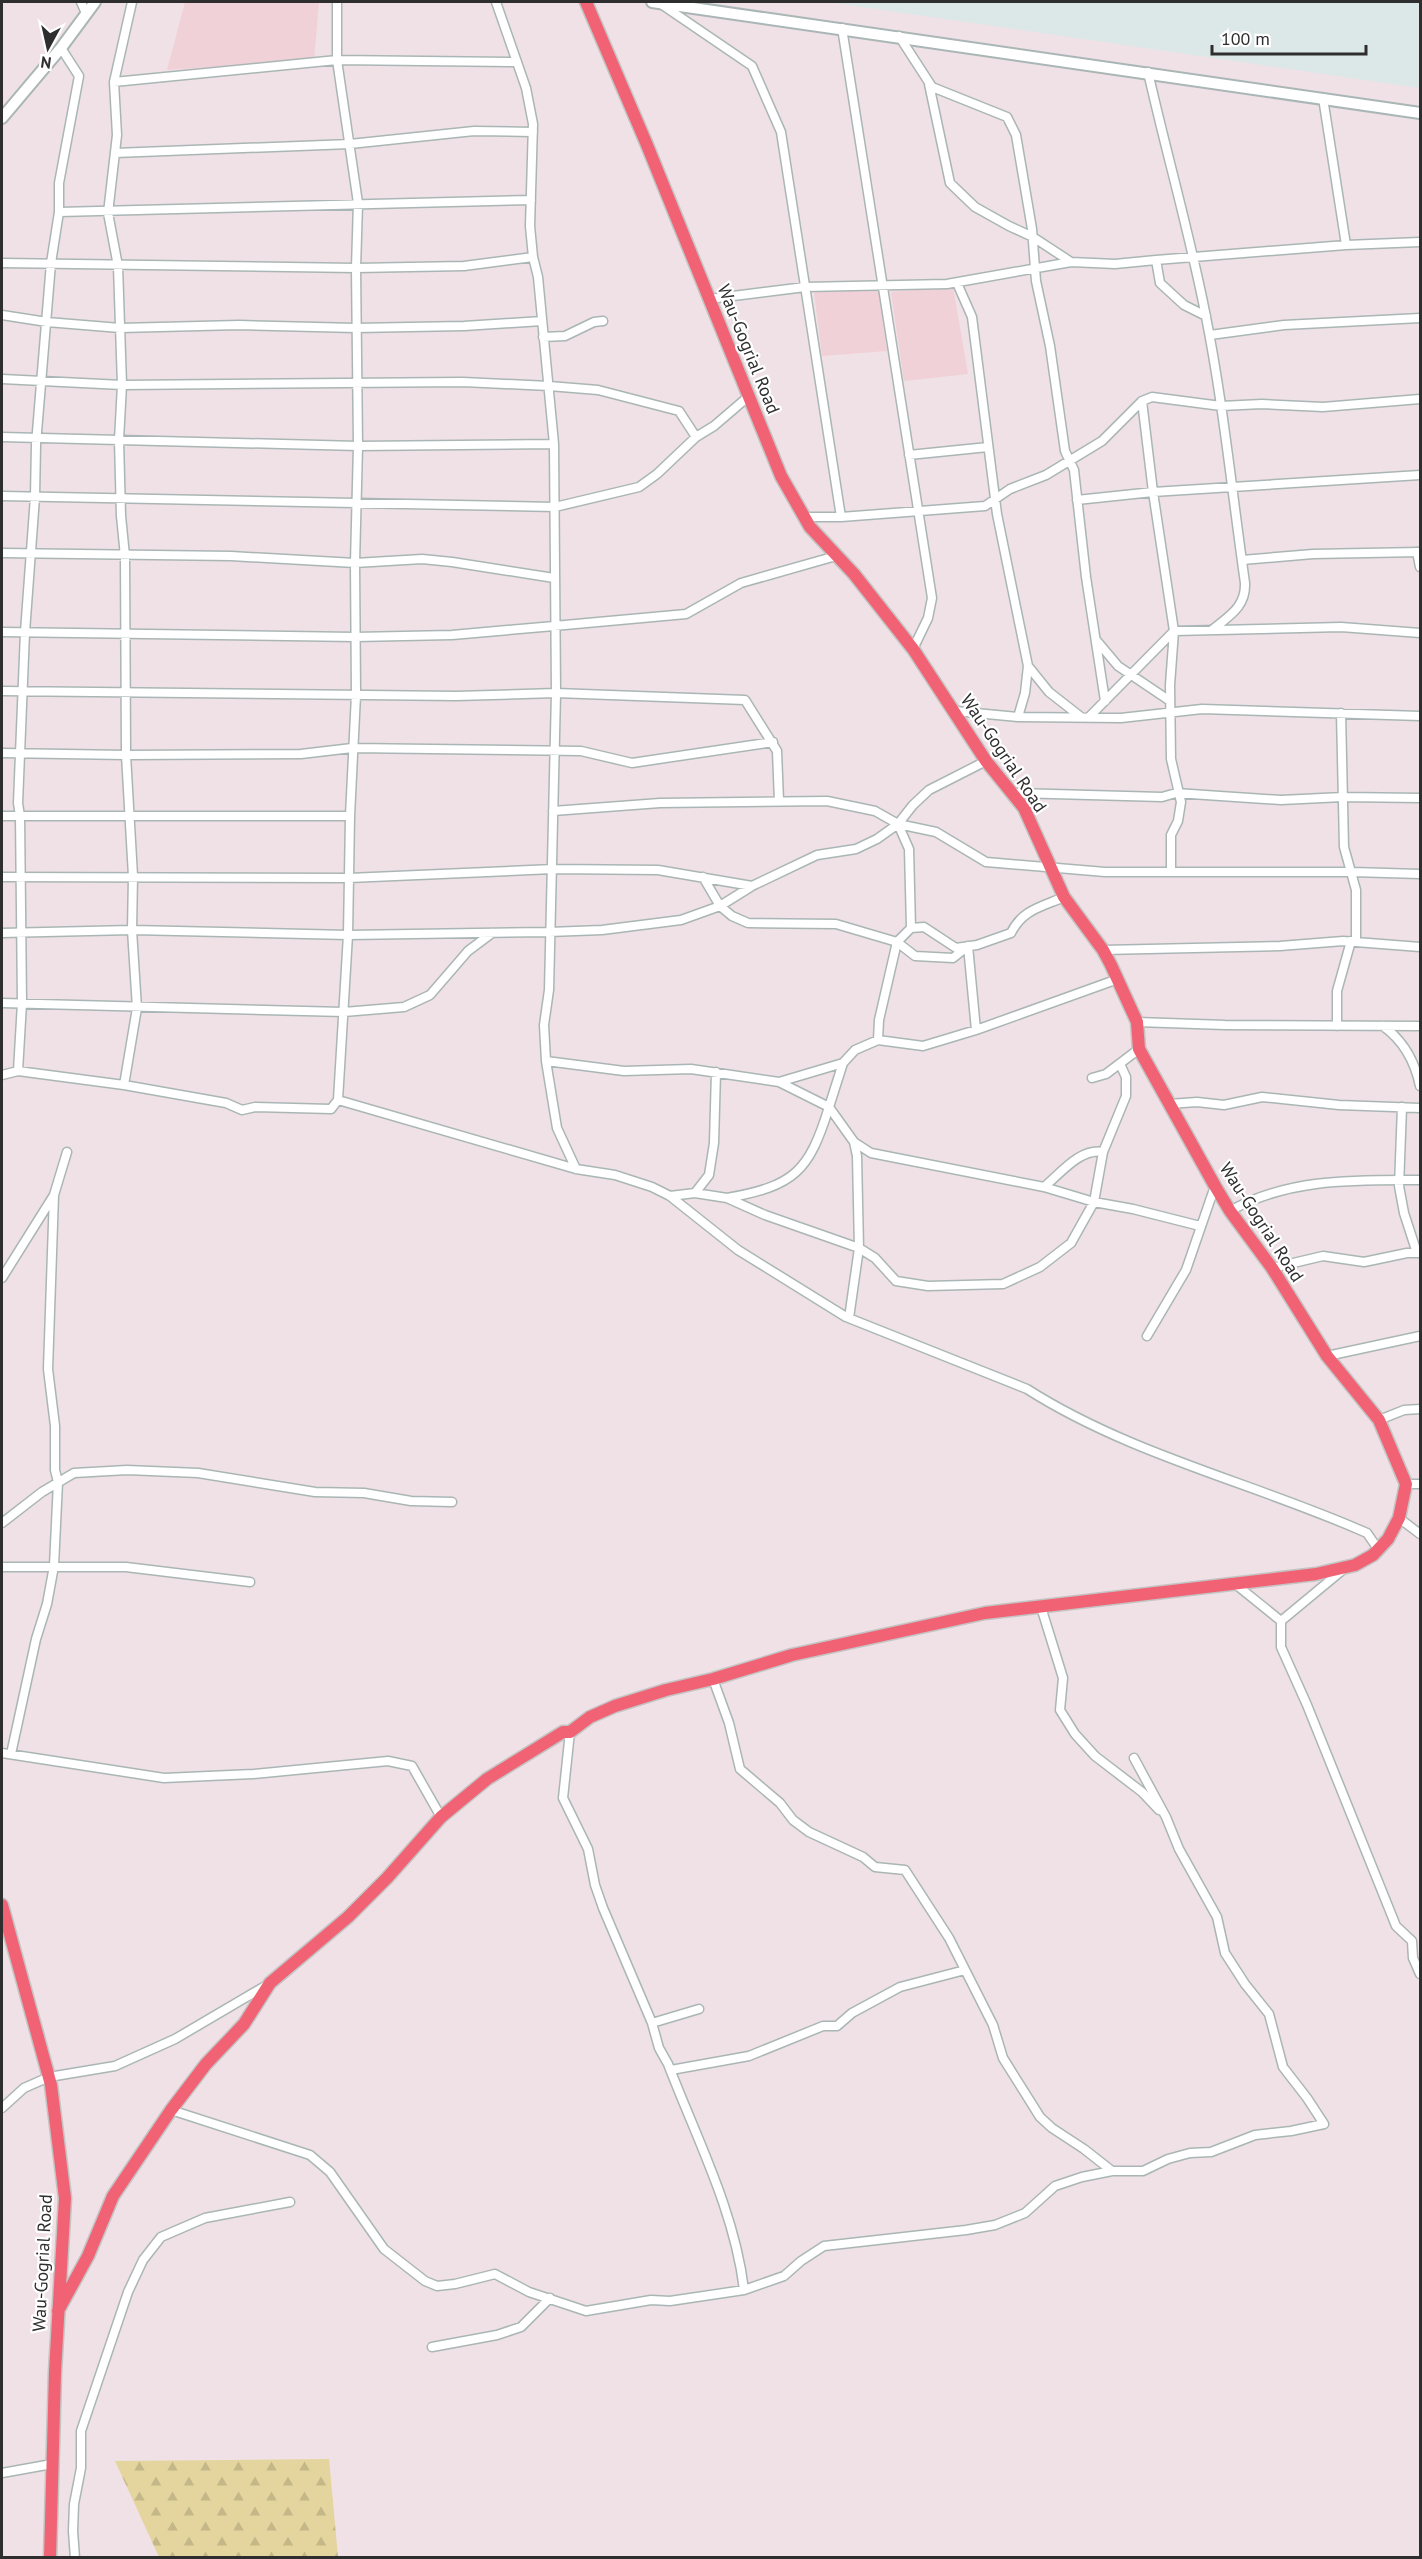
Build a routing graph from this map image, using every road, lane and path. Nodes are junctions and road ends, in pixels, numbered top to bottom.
1 (81, 2) edge
2 (95, 2) edge
3 (132, 2) edge
4 (337, 2) edge
5 (496, 2) edge
6 (586, 2) edge
7 (655, 2) edge
8 (86, 13) junction
9 (843, 28) junction
10 (899, 36) junction
11 (61, 48) junction
12 (337, 60) junction
13 (517, 62) junction
14 (1148, 72) junction
15 (114, 82) junction
16 (929, 84) junction
17 (1323, 98) junction
18 (1420, 113) edge
19 (2, 118) edge
20 (533, 132) junction
21 (350, 144) junction
22 (115, 153) junction
23 (531, 200) junction
24 (358, 203) junction
25 (59, 212) junction
26 (108, 213) junction
27 (1033, 237) junction
28 (1420, 242) edge
29 (1346, 245) junction
30 (532, 257) junction
31 (1194, 258) junction
32 (1156, 260) junction
33 (1071, 262) junction
34 (2, 263) edge
35 (51, 263) junction
36 (118, 266) junction
37 (356, 268) junction
38 (1034, 268) junction
39 (957, 283) junction
40 (883, 286) junction
41 (805, 287) junction
42 (709, 299) junction
43 (2, 315) edge
44 (1206, 316) junction
45 (1420, 318) edge
46 (542, 321) junction
47 (603, 321) dead end
48 (47, 322) junction
49 (120, 328) junction
50 (356, 328) junction
51 (1210, 335) junction
52 (543, 337) junction
53 (43, 379) junction
54 (2, 380) edge
55 (357, 383) junction
56 (122, 384) junction
57 (549, 386) junction
58 (749, 396) junction
59 (1420, 399) edge
60 (1142, 401) junction
61 (1221, 406) junction
62 (37, 436) junction
63 (2, 437) edge
64 (696, 437) junction
65 (119, 440) junction
66 (554, 444) junction
67 (358, 446) junction
68 (988, 447) junction
69 (909, 455) junction
70 (1070, 460) junction
71 (1420, 475) edge
72 (1231, 487) junction
73 (1152, 492) junction
74 (2, 496) edge
75 (35, 497) junction
76 (122, 498) junction
77 (995, 500) junction
78 (1077, 500) junction
79 (356, 504) junction
80 (555, 507) junction
81 (918, 512) junction
82 (804, 517) junction
83 (841, 517) junction
84 (1419, 552) edge
85 (2, 553) edge
86 (31, 555) junction
87 (125, 556) junction
88 (836, 556) junction
89 (1242, 560) junction
90 (355, 563) junction
91 (1420, 567) edge
92 (554, 578) junction
93 (554, 626) junction
94 (1212, 630) junction
95 (1174, 631) junction
96 (2, 632) edge
97 (25, 632) junction
98 (1420, 633) edge
99 (125, 635) junction
100 (355, 637) junction
101 (1095, 638) junction
102 (913, 649) junction
103 (1028, 666) junction
104 (1132, 676) junction
105 (2, 691) edge
106 (24, 691) junction
107 (126, 692) junction
108 (556, 693) junction
109 (356, 695) junction
110 (1105, 701) junction
111 (1170, 701) junction
112 (955, 711) junction
113 (1170, 712) junction
114 (1341, 713) junction
115 (1420, 716) edge
116 (1018, 717) junction
117 (1085, 717) junction
118 (773, 742) junction
119 (352, 748) junction
120 (2, 753) edge
121 (21, 753) junction
122 (553, 753) junction
123 (126, 755) junction
124 (986, 761) junction
125 (1012, 793) junction
126 (1181, 794) junction
127 (1343, 797) junction
128 (1420, 798) edge
129 (779, 801) junction
130 (553, 811) junction
131 (2, 816) edge
132 (20, 816) junction
133 (129, 816) junction
134 (350, 816) junction
135 (898, 824) junction
136 (1051, 868) junction
137 (553, 869) junction
138 (1171, 872) junction
139 (1352, 872) junction
140 (1420, 874) edge
141 (20, 876) junction
142 (133, 876) junction
143 (2, 877) edge
144 (703, 877) junction
145 (348, 878) junction
146 (752, 886) junction
147 (1064, 897) junction
148 (720, 906) junction
149 (911, 928) junction
150 (132, 930) junction
151 (549, 932) junction
152 (2, 933) edge
153 (21, 933) junction
154 (492, 933) junction
155 (348, 935) junction
156 (1353, 941) junction
157 (897, 942) junction
158 (968, 946) junction
159 (1420, 947) edge
160 (1103, 950) junction
161 (1118, 979) junction
162 (2, 1003) edge
163 (22, 1003) junction
164 (137, 1008) junction
165 (344, 1012) junction
166 (1137, 1022) junction
167 (1337, 1026) junction
168 (1383, 1026) junction
169 (1420, 1026) edge
170 (976, 1030) junction
171 (878, 1040) junction
172 (1139, 1049) junction
173 (546, 1061) junction
174 (843, 1063) junction
175 (1120, 1064) junction
176 (18, 1071) junction
177 (716, 1072) junction
178 (2, 1076) edge
179 (1092, 1078) dead end
180 (779, 1082) junction
181 (124, 1086) junction
182 (1420, 1086) edge
183 (338, 1100) junction
184 (1169, 1104) junction
185 (829, 1107) junction
186 (1402, 1107) junction
187 (1420, 1108) edge
188 (854, 1142) junction
189 (67, 1152) dead end
190 (1103, 1152) junction
191 (576, 1169) junction
192 (1398, 1180) junction
193 (1420, 1180) edge
194 (1215, 1186) junction
195 (1044, 1187) junction
196 (695, 1193) junction
197 (54, 1195) junction
198 (670, 1196) junction
199 (727, 1198) junction
200 (1094, 1202) junction
201 (1230, 1212) junction
202 (1200, 1226) junction
203 (859, 1248) junction
204 (1419, 1253) edge
205 (1272, 1268) junction
206 (2, 1278) edge
207 (849, 1318) junction
208 (1148, 1336) dead end
209 (1420, 1336) edge
210 (1327, 1356) junction
211 (1420, 1409) edge
212 (1379, 1420) junction
213 (58, 1482) junction
214 (1406, 1484) junction
215 (1420, 1484) edge
216 (452, 1502) dead end
217 (1399, 1518) junction
218 (2, 1523) edge
219 (1420, 1534) edge
220 (1378, 1550) junction
221 (54, 1566) junction
222 (2, 1567) edge
223 (1345, 1568) junction
224 (250, 1582) dead end
225 (1234, 1583) junction
226 (1041, 1607) junction
227 (1281, 1621) junction
228 (713, 1679) junction
229 (570, 1732) junction
230 (6, 1754) edge
231 (1134, 1758) dead end
232 (441, 1816) junction
233 (1166, 1817) junction
234 (2, 1905) edge
235 (965, 1970) junction
236 (1420, 1974) edge
237 (270, 1983) junction
238 (699, 2009) dead end
239 (652, 2022) junction
240 (671, 2070) junction
241 (49, 2078) junction
242 (2, 2108) edge
243 (171, 2110) junction
244 (1112, 2171) junction
245 (290, 2202) dead end
246 (744, 2290) junction
247 (550, 2298) junction
248 (58, 2311) junction
249 (432, 2347) dead end
250 (51, 2464) junction
251 (2, 2473) edge
252 (51, 2558) edge
253 (75, 2558) edge

1 - 8 street
2 - 8 street
3 - 15 street
4 - 12 street
5 - 13 street
6 - 42 main road, Wau-Gogrial Road
7 - 9 street
7 - 41 street
8 - 11 street
9 - 10 street
9 - 40 street
10 - 14 street
10 - 16 street
11 - 19 street
11 - 25 street
12 - 13 street
12 - 15 street
12 - 21 street
13 - 20 street
14 - 17 street
14 - 31 street
15 - 22 street
16 - 27 street
16 - 27 street
17 - 18 street
17 - 29 street
20 - 21 street
20 - 23 street
21 - 22 street
21 - 24 street
22 - 26 street
23 - 24 street
23 - 30 street
24 - 26 street
24 - 37 street
25 - 26 street
25 - 35 street
26 - 36 street
27 - 33 street
27 - 38 street
28 - 29 street
29 - 31 street
30 - 37 street
30 - 46 street
31 - 32 street
31 - 44 street
32 - 33 street
32 - 44 street
33 - 38 street
34 - 35 street
35 - 36 street
35 - 48 street
36 - 37 street
36 - 49 street
37 - 50 street
38 - 39 street
38 - 70 street
39 - 40 street
39 - 68 street
40 - 41 street
40 - 69 street
41 - 42 street
41 - 83 street
42 - 58 main road, Wau-Gogrial Road
43 - 48 street
44 - 51 street
45 - 51 street
46 - 50 street
46 - 52 street
47 - 52 street
48 - 49 street
48 - 53 street
49 - 50 street
49 - 56 street
50 - 55 street
51 - 61 street
52 - 57 street
53 - 54 street
53 - 56 street
53 - 62 street
55 - 56 street
55 - 57 street
55 - 67 street
56 - 65 street
57 - 64 street
57 - 66 street
58 - 64 street
58 - 82 main road, Wau-Gogrial Road
59 - 61 street
60 - 61 street
60 - 70 street
60 - 73 street
61 - 72 street
62 - 63 street
62 - 65 street
62 - 75 street
64 - 80 street
65 - 67 street
65 - 76 street
66 - 67 street
66 - 80 street
67 - 79 street
68 - 69 street
68 - 77 street
69 - 81 street
70 - 77 street
70 - 78 street
71 - 72 street
72 - 73 street
72 - 89 street
73 - 78 street
73 - 95 street
74 - 75 street
75 - 76 street
75 - 86 street
76 - 79 street
76 - 87 street
77 - 81 street
77 - 103 street
78 - 101 street
79 - 80 street
79 - 90 street
80 - 92 street
81 - 83 street
81 - 102 street
82 - 83 street
82 - 88 main road, Wau-Gogrial Road
84 - 89 street
84 - 91 street
85 - 86 street
86 - 87 street
86 - 97 street
87 - 90 street
87 - 99 street
88 - 93 street
88 - 102 main road, Wau-Gogrial Road
89 - 94 street
90 - 92 street
90 - 100 street
92 - 93 street
93 - 100 street
93 - 108 street
94 - 95 street
94 - 98 street
95 - 104 street
95 - 111 street
96 - 97 street
97 - 99 street
97 - 106 street
99 - 100 street
99 - 107 street
100 - 109 street
101 - 104 street
101 - 110 street
102 - 112 main road, Wau-Gogrial Road
103 - 116 street
103 - 117 street
104 - 110 street
104 - 111 street
105 - 106 street
106 - 107 street
106 - 121 street
107 - 109 street
107 - 123 street
108 - 109 street
108 - 118 street
108 - 122 street
109 - 119 street
110 - 117 street
111 - 113 street
112 - 116 street
112 - 124 main road, Wau-Gogrial Road
113 - 114 street
113 - 117 street
113 - 126 street
114 - 115 street
114 - 127 street
116 - 117 street
118 - 122 street
118 - 129 street
119 - 122 street
119 - 123 street
119 - 134 street
120 - 121 street
121 - 123 street
121 - 132 street
122 - 130 street
123 - 133 street
124 - 125 main road, Wau-Gogrial Road
124 - 135 street
125 - 126 street
125 - 136 main road, Wau-Gogrial Road
126 - 127 street
126 - 138 street
127 - 128 street
127 - 139 street
129 - 130 street
129 - 135 street
130 - 137 street
131 - 132 street
132 - 133 street
132 - 141 street
133 - 134 street
133 - 142 street
134 - 145 street
135 - 136 street
135 - 146 street
135 - 149 street
136 - 138 street
136 - 147 main road, Wau-Gogrial Road
137 - 144 street
137 - 145 street
137 - 151 street
138 - 139 street
139 - 140 street
139 - 156 street
141 - 142 street
141 - 143 street
141 - 153 street
142 - 145 street
142 - 150 street
144 - 146 street
144 - 148 street
145 - 155 street
146 - 148 street
147 - 158 street
147 - 160 main road, Wau-Gogrial Road
148 - 151 street
148 - 157 street
149 - 157 street
149 - 158 street
150 - 153 street
150 - 155 street
150 - 164 street
151 - 154 street
151 - 173 street
152 - 153 street
153 - 163 street
154 - 155 street
154 - 165 street
155 - 165 street
156 - 159 street
156 - 160 street
156 - 167 street
157 - 158 street
157 - 171 street
158 - 170 street
160 - 161 main road, Wau-Gogrial Road
161 - 166 main road, Wau-Gogrial Road
161 - 170 street
162 - 163 street
163 - 164 street
163 - 176 street
164 - 165 street
164 - 181 street
165 - 183 street
166 - 167 street
166 - 172 main road, Wau-Gogrial Road
167 - 168 street
168 - 169 street
168 - 182 street
170 - 171 street
171 - 174 street
172 - 175 street
172 - 184 main road, Wau-Gogrial Road
173 - 177 street
173 - 191 street
174 - 180 street
174 - 185 street
175 - 179 street
175 - 190 street
176 - 178 street
176 - 181 street
177 - 180 street
177 - 196 street
180 - 185 street
181 - 183 street
183 - 191 street
184 - 186 street
184 - 194 main road, Wau-Gogrial Road
185 - 188 street
185 - 199 street
186 - 187 street
186 - 192 street
188 - 195 street
188 - 203 street
189 - 197 street
190 - 195 street
190 - 200 street
191 - 198 street
192 - 193 street
192 - 201 street
192 - 204 street
194 - 201 main road, Wau-Gogrial Road
194 - 202 street
195 - 200 street
196 - 198 street
196 - 199 street
197 - 206 street
197 - 213 street
198 - 207 street
199 - 203 street
200 - 202 street
200 - 203 street
201 - 205 main road, Wau-Gogrial Road
202 - 208 street
203 - 207 street
204 - 205 street
205 - 210 main road, Wau-Gogrial Road
207 - 220 street
209 - 210 street
210 - 212 main road, Wau-Gogrial Road
211 - 212 street
212 - 214 main road, Wau-Gogrial Road
213 - 216 street
213 - 218 street
213 - 221 street
214 - 215 street
214 - 217 main road
217 - 219 street
217 - 220 main road
220 - 223 main road
221 - 222 street
221 - 224 street
221 - 230 street
223 - 225 main road
223 - 227 street
225 - 226 main road
225 - 227 street
226 - 228 main road
226 - 233 street
227 - 236 street
228 - 229 main road
228 - 235 street
229 - 232 main road
229 - 239 street
230 - 232 street
231 - 233 street
232 - 237 main road
233 - 244 street
234 - 241 main road, Wau-Gogrial Road
235 - 240 street
235 - 244 street
237 - 241 street
237 - 243 main road
238 - 239 street
239 - 240 street
240 - 246 street
241 - 242 street
241 - 248 main road, Wau-Gogrial Road
243 - 247 street
243 - 248 main road
244 - 246 street
245 - 253 street
246 - 247 street
247 - 249 street
248 - 250 main road, Wau-Gogrial Road
250 - 251 street
250 - 252 main road, Wau-Gogrial Road

